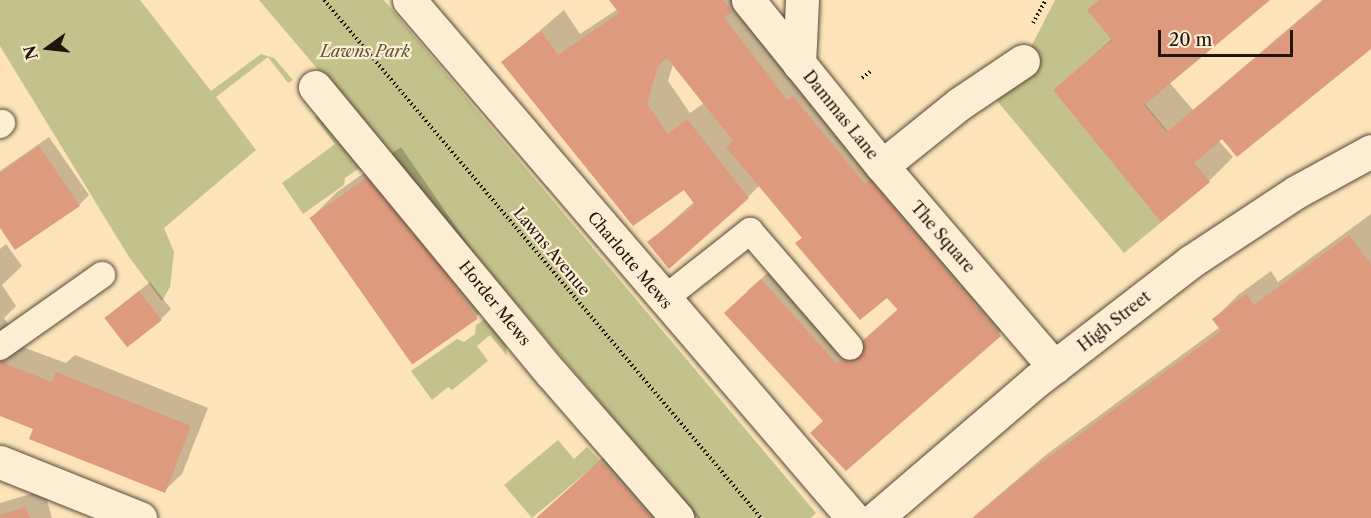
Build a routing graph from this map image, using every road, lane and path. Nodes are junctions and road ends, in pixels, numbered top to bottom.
1 (324, 0) edge
2 (409, 0) edge
3 (748, 0) edge
4 (802, 0) edge
5 (1023, 61) dead end
6 (799, 64) junction
7 (315, 87) dead end
8 (1371, 151) edge
9 (882, 166) junction
10 (102, 275) dead end
11 (664, 299) junction
12 (0, 347) edge
13 (850, 348) dead end
14 (1054, 367) junction
15 (0, 462) edge
16 (140, 518) edge
17 (677, 518) edge
18 (761, 518) edge
19 (853, 518) edge
20 (876, 518) edge

1 - 18 path, Lawns Avenue
2 - 11 street, Charlotte Mews
3 - 6 street, Dammas Lane
4 - 6 street
5 - 9 street
6 - 9 street, Dammas Lane
7 - 17 street, Horder Mews
8 - 14 street, High Street
9 - 14 street, The Square
10 - 12 lane
11 - 13 lane
11 - 19 street, Charlotte Mews
14 - 20 street, High Street
15 - 16 street

